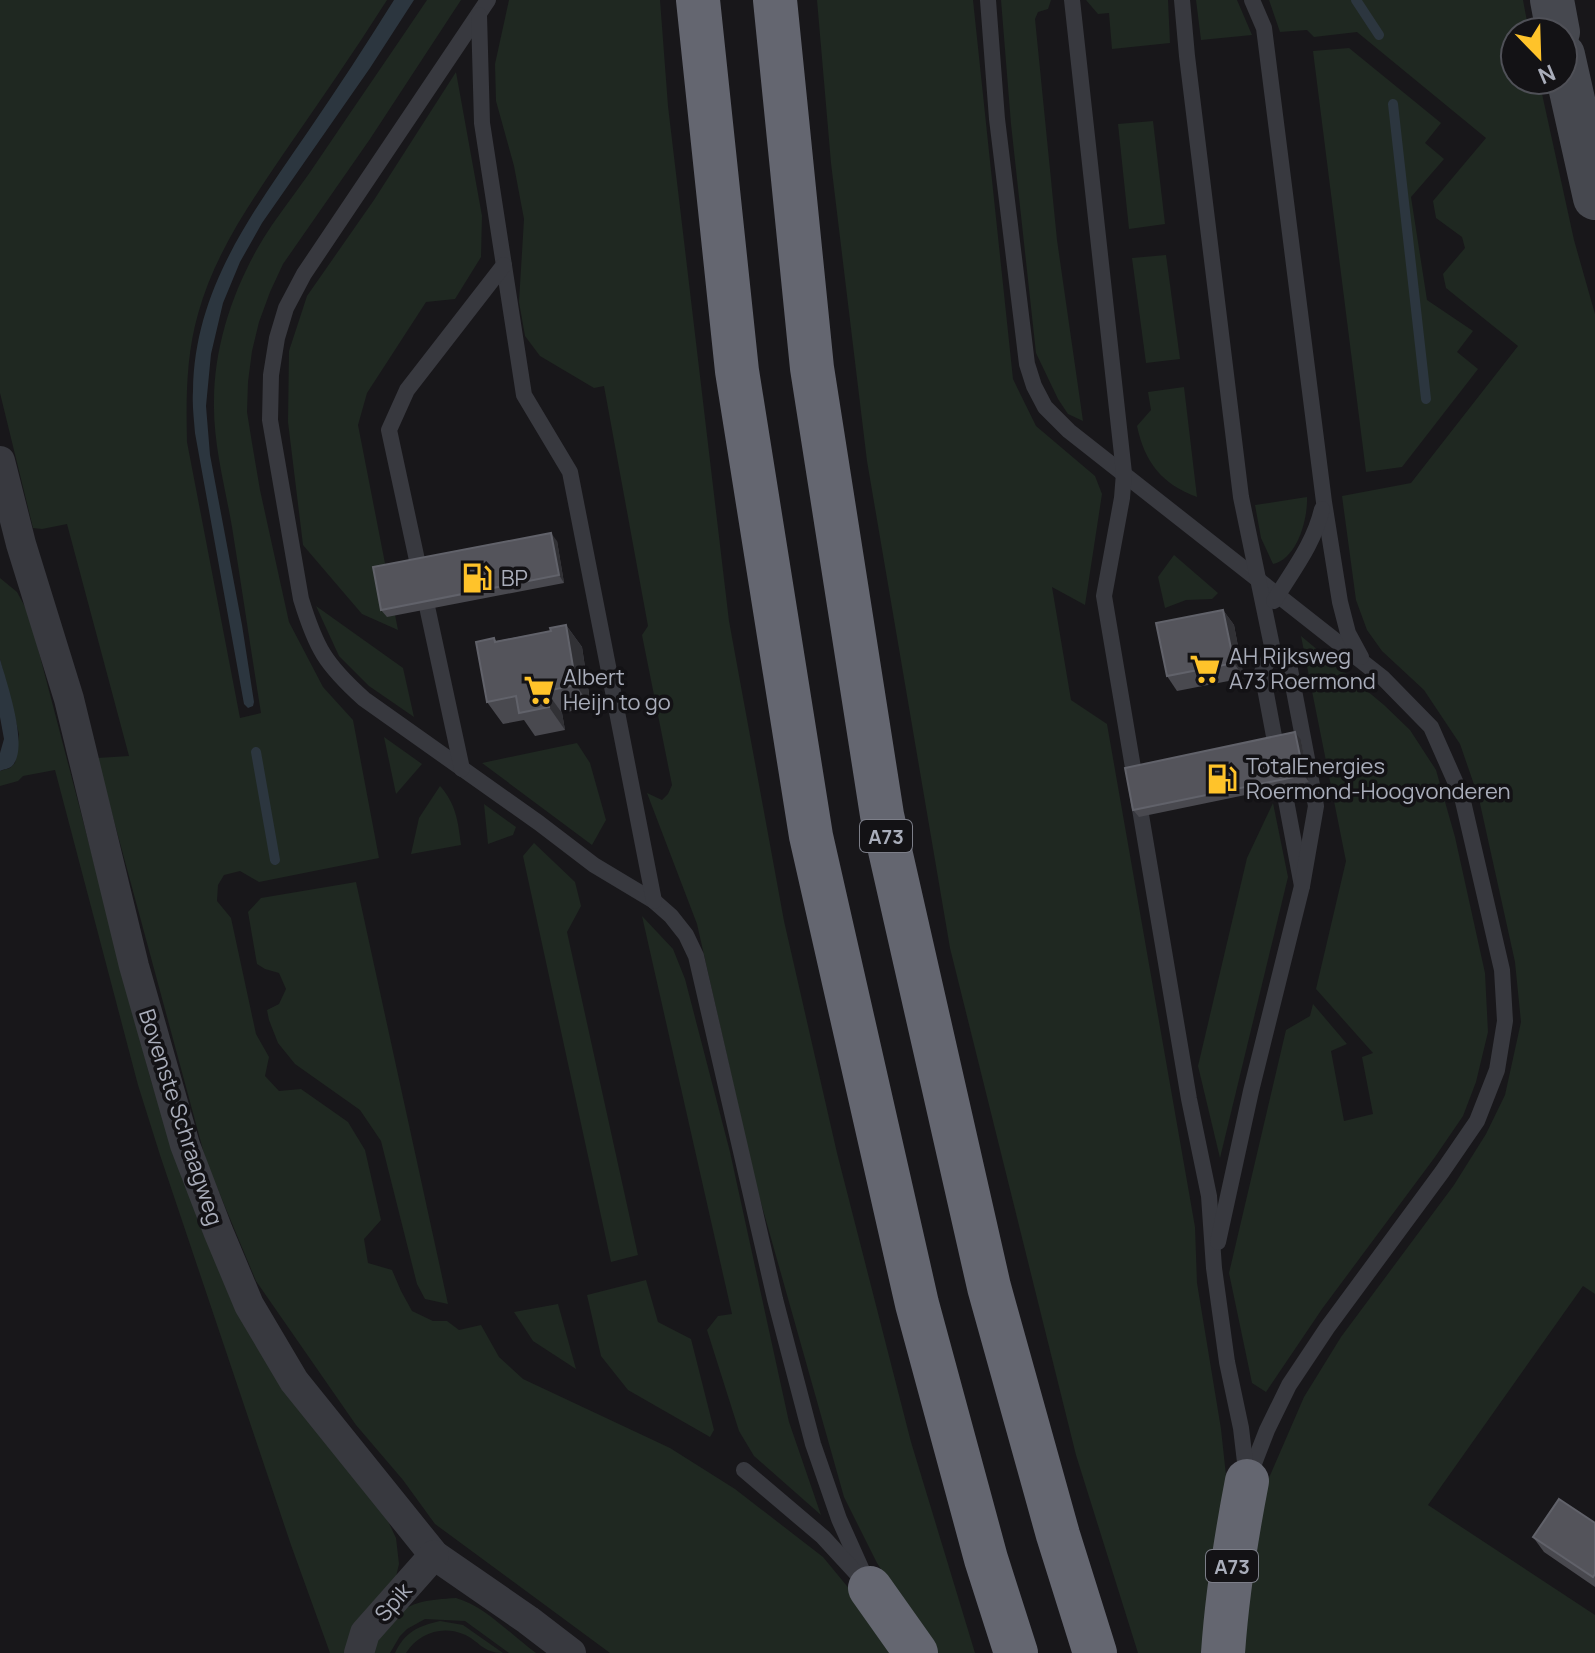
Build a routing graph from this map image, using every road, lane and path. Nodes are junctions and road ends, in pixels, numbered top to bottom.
1 (698, 0) edge
2 (775, 0) edge
3 (988, 0) edge
4 (1072, 0) edge
5 (1182, 0) edge
6 (1252, 0) edge
7 (483, 7) edge
8 (1572, 96) edge
9 (1595, 198) edge
10 (504, 265) junction
11 (0, 461) edge
12 (1124, 473) junction
13 (1324, 502) junction
14 (10, 545) edge
15 (1258, 578) junction
16 (1278, 594) junction
17 (1267, 613) junction
18 (1273, 651) junction
19 (1363, 662) junction
20 (462, 769) junction
21 (1302, 886) junction
22 (654, 901) junction
23 (1214, 1268) junction
24 (744, 1470) dead end
25 (1247, 1481) junction
26 (434, 1555) junction
27 (870, 1588) junction
28 (359, 1653) edge
29 (571, 1653) edge
30 (916, 1653) edge
31 (1016, 1653) edge
32 (1095, 1653) edge
33 (1223, 1653) edge

1 - 31 highway
2 - 32 highway, A73
3 - 12 lane, A73
4 - 12 lane, A73
5 - 15 lane, A73
6 - 13 lane, A73
7 - 10 lane
7 - 20 lane
8 - 9 main road
10 - 20 lane
10 - 22 lane
11 - 14 street, Bovenste Schraagweg
12 - 15 lane, A73
12 - 23 lane, A73
13 - 16 lane, A73
13 - 19 lane, A73
14 - 26 street, Bovenste Schraagweg
15 - 16 lane, A73
15 - 17 lane, A73
16 - 17 lane, A73
16 - 19 lane, A73
17 - 18 lane, A73
18 - 21 lane, A73
18 - 21 lane, A73
19 - 25 lane, A73
20 - 22 lane
21 - 23 lane, A73
22 - 27 lane
23 - 25 lane, A73
24 - 27 lane
25 - 33 highway, A73
26 - 28 street, Spik
26 - 29 street, Bovenste Schraagweg
27 - 30 highway

